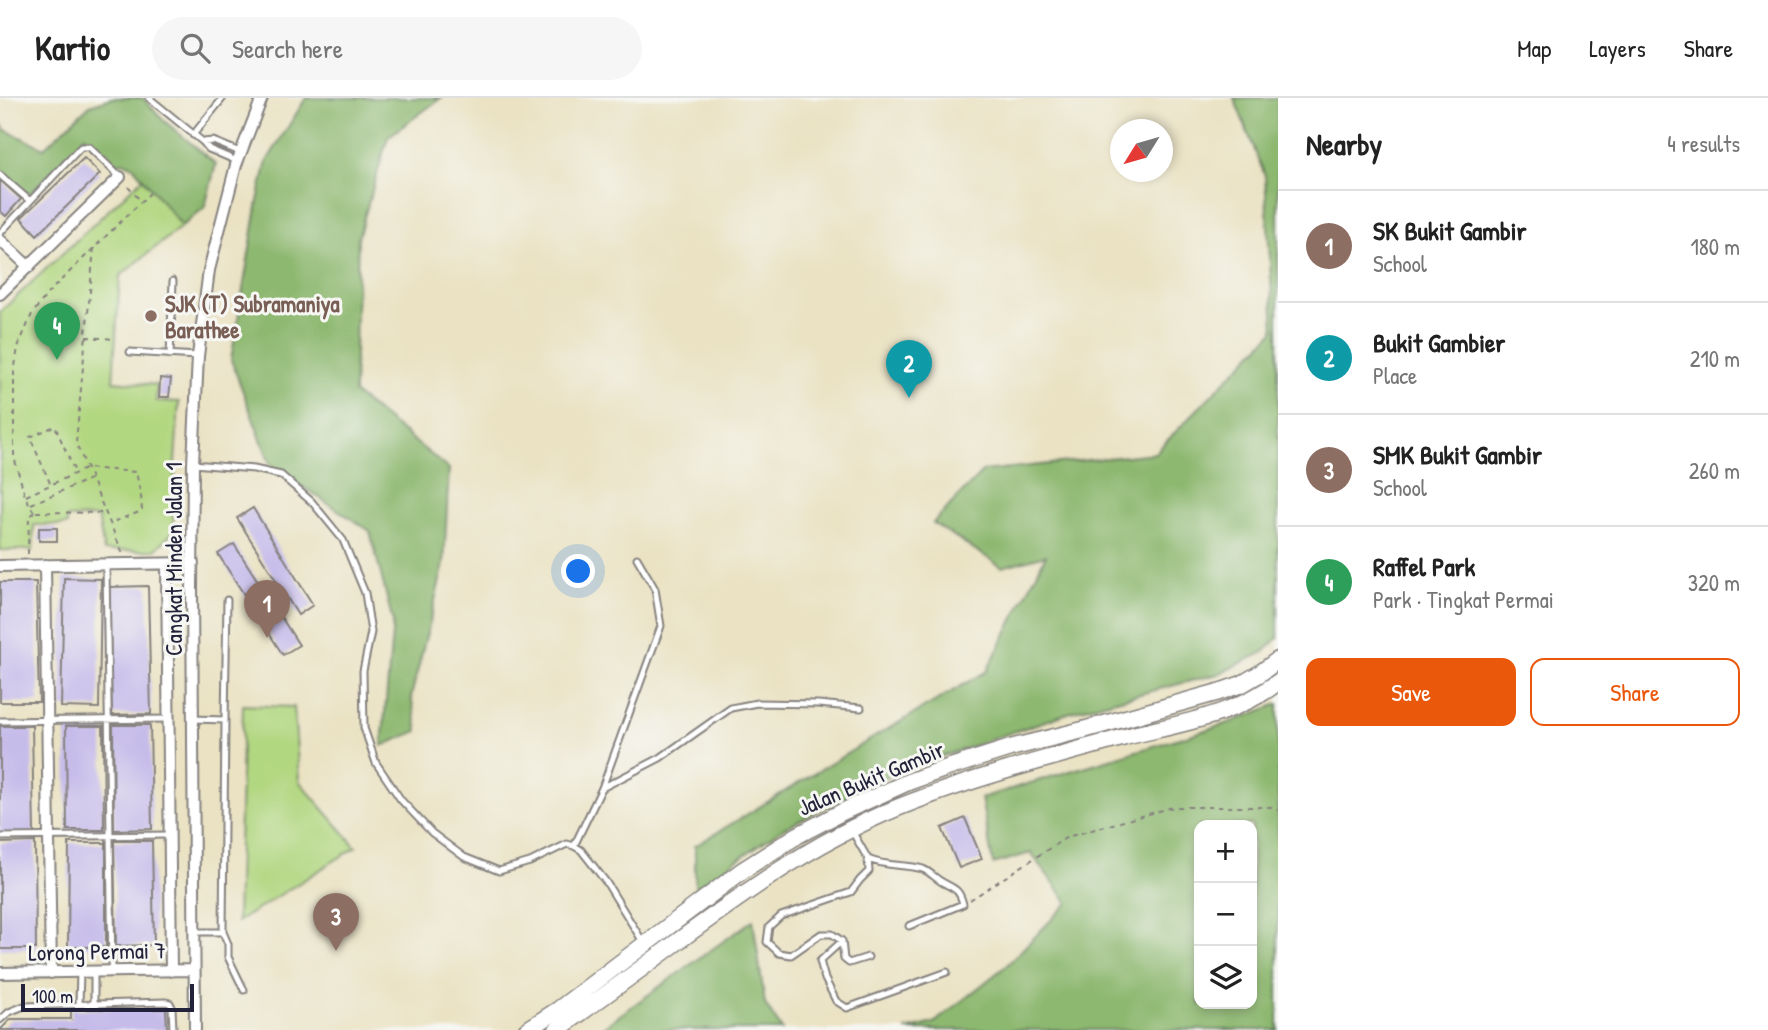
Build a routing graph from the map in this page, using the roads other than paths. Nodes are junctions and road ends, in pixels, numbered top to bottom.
1 (149, 98) edge
2 (223, 98) edge
3 (262, 98) edge
4 (193, 135) junction
5 (239, 157) junction
6 (0, 176) edge
7 (123, 180) joint
8 (30, 201) junction
9 (0, 233) edge
10 (0, 240) edge
11 (29, 267) junction
12 (173, 281) dead end
13 (0, 294) edge
14 (130, 352) dead end
15 (170, 355) junction
16 (198, 356) junction
17 (193, 464) junction
18 (637, 558) dead end
19 (193, 563) junction
20 (106, 564) junction
21 (167, 564) junction
22 (45, 565) junction
23 (0, 566) edge
24 (228, 600) dead end
25 (1278, 660) edge
26 (1278, 682) edge
27 (860, 708) dead end
28 (108, 719) junction
29 (168, 719) junction
30 (193, 719) junction
31 (47, 720) junction
32 (225, 720) junction
33 (0, 721) edge
34 (602, 788) junction
35 (850, 828) junction
36 (169, 835) junction
37 (49, 836) junction
38 (110, 836) junction
39 (0, 837) edge
40 (574, 846) junction
41 (868, 859) junction
42 (909, 926) dead end
43 (194, 932) junction
44 (223, 932) junction
45 (842, 941) junction
46 (644, 945) junction
47 (868, 957) dead end
48 (194, 970) junction
49 (171, 971) junction
50 (51, 972) junction
51 (80, 972) junction
52 (94, 972) junction
53 (112, 972) junction
54 (947, 972) dead end
55 (0, 973) edge
56 (244, 990) dead end
57 (94, 1003) junction
58 (79, 1004) junction
59 (0, 1020) edge
60 (173, 1030) edge
61 (195, 1030) edge
62 (527, 1030) edge
63 (557, 1030) edge

1 - 4 lane
2 - 4 lane
3 - 5 street, Cangkat Minden Jalan 1
4 - 5 lane
5 - 16 street, Cangkat Minden Jalan 1
6 - 8 lane
7 - 8 lane
7 - 11 street
8 - 9 lane
10 - 11 street
11 - 13 street
12 - 15 lane
14 - 15 lane
15 - 16 lane
16 - 17 street, Cangkat Minden Jalan 1
17 - 19 street, Cangkat Minden Jalan 1
17 - 40 lane
18 - 34 lane
19 - 21 street
19 - 30 street, Cangkat Minden Jalan 1
20 - 21 street
20 - 22 street
20 - 28 lane
21 - 29 street, Cangkat Minden Jalan 1
22 - 23 street
22 - 31 street
24 - 32 lane
25 - 46 main road, Jalan Bukit Gambir
26 - 35 main road, Jalan Bukit Gambir
27 - 34 lane
28 - 29 lane
28 - 31 lane
28 - 38 lane
29 - 36 street, Cangkat Minden Jalan 1
30 - 32 lane
30 - 43 street, Cangkat Minden Jalan 1
31 - 33 lane
31 - 37 street
32 - 44 lane
34 - 40 lane
35 - 41 lane
35 - 63 main road, Jalan Bukit Gambir
36 - 38 lane
36 - 49 street, Cangkat Minden Jalan 1
37 - 38 lane
37 - 39 lane
37 - 50 street
38 - 53 lane
40 - 46 lane
41 - 42 lane
41 - 45 lane
43 - 44 lane
43 - 48 street, Cangkat Minden Jalan 1
44 - 56 lane
45 - 47 lane
45 - 54 lane
46 - 62 main road, Jalan Bukit Gambir
48 - 49 street, Lorong Permai 7
48 - 61 street, Cangkat Minden Jalan 1
49 - 53 street, Lorong Permai 7
50 - 51 street, Lorong Permai 7
50 - 55 street, Lorong Permai 7
51 - 52 street, Lorong Permai 7
51 - 58 lane
52 - 53 street, Lorong Permai 7
52 - 57 lane
57 - 58 lane
57 - 60 lane
58 - 59 lane

